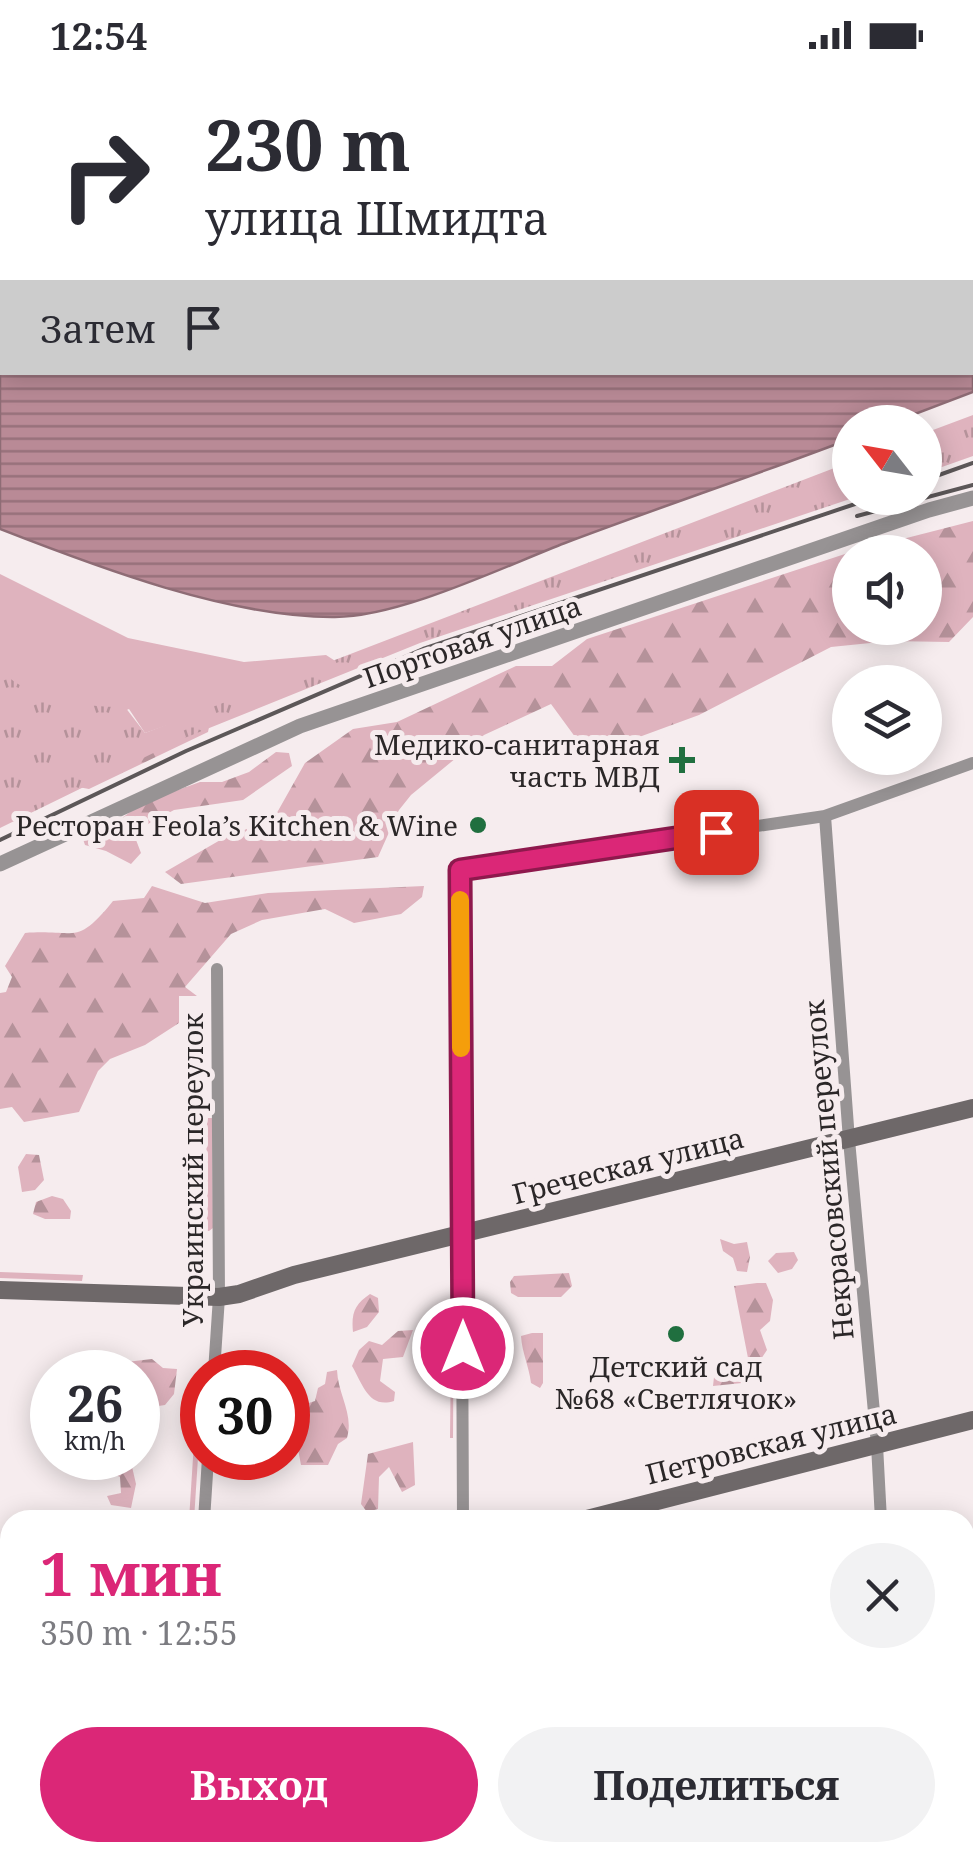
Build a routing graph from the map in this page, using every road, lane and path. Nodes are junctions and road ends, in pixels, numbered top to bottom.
1 (973, 498) edge
2 (973, 763) edge
3 (825, 816) junction
4 (0, 864) edge
5 (217, 968) dead end
6 (973, 1108) edge
7 (849, 1140) junction
8 (463, 1234) junction
9 (0, 1290) edge
10 (219, 1297) junction
11 (215, 1350) edge
12 (973, 1420) edge
13 (878, 1445) junction
14 (207, 1480) edge
15 (205, 1510) edge
16 (463, 1510) edge
17 (622, 1510) edge
18 (881, 1510) edge

1 - 4 street, Портовая улица
2 - 3 street
3 - 7 street, Некрасовский переулок
3 - 8 street
5 - 10 street, Украинский переулок
6 - 7 main road, Греческая улица
7 - 8 main road, Греческая улица
7 - 13 street, Некрасовский переулок
8 - 10 main road, Греческая улица
8 - 16 street
9 - 10 main road, Греческая улица
10 - 11 street, Украинский переулок
12 - 13 main road, Петровская улица
13 - 17 main road, Петровская улица
13 - 18 street, Некрасовский переулок
14 - 15 street

